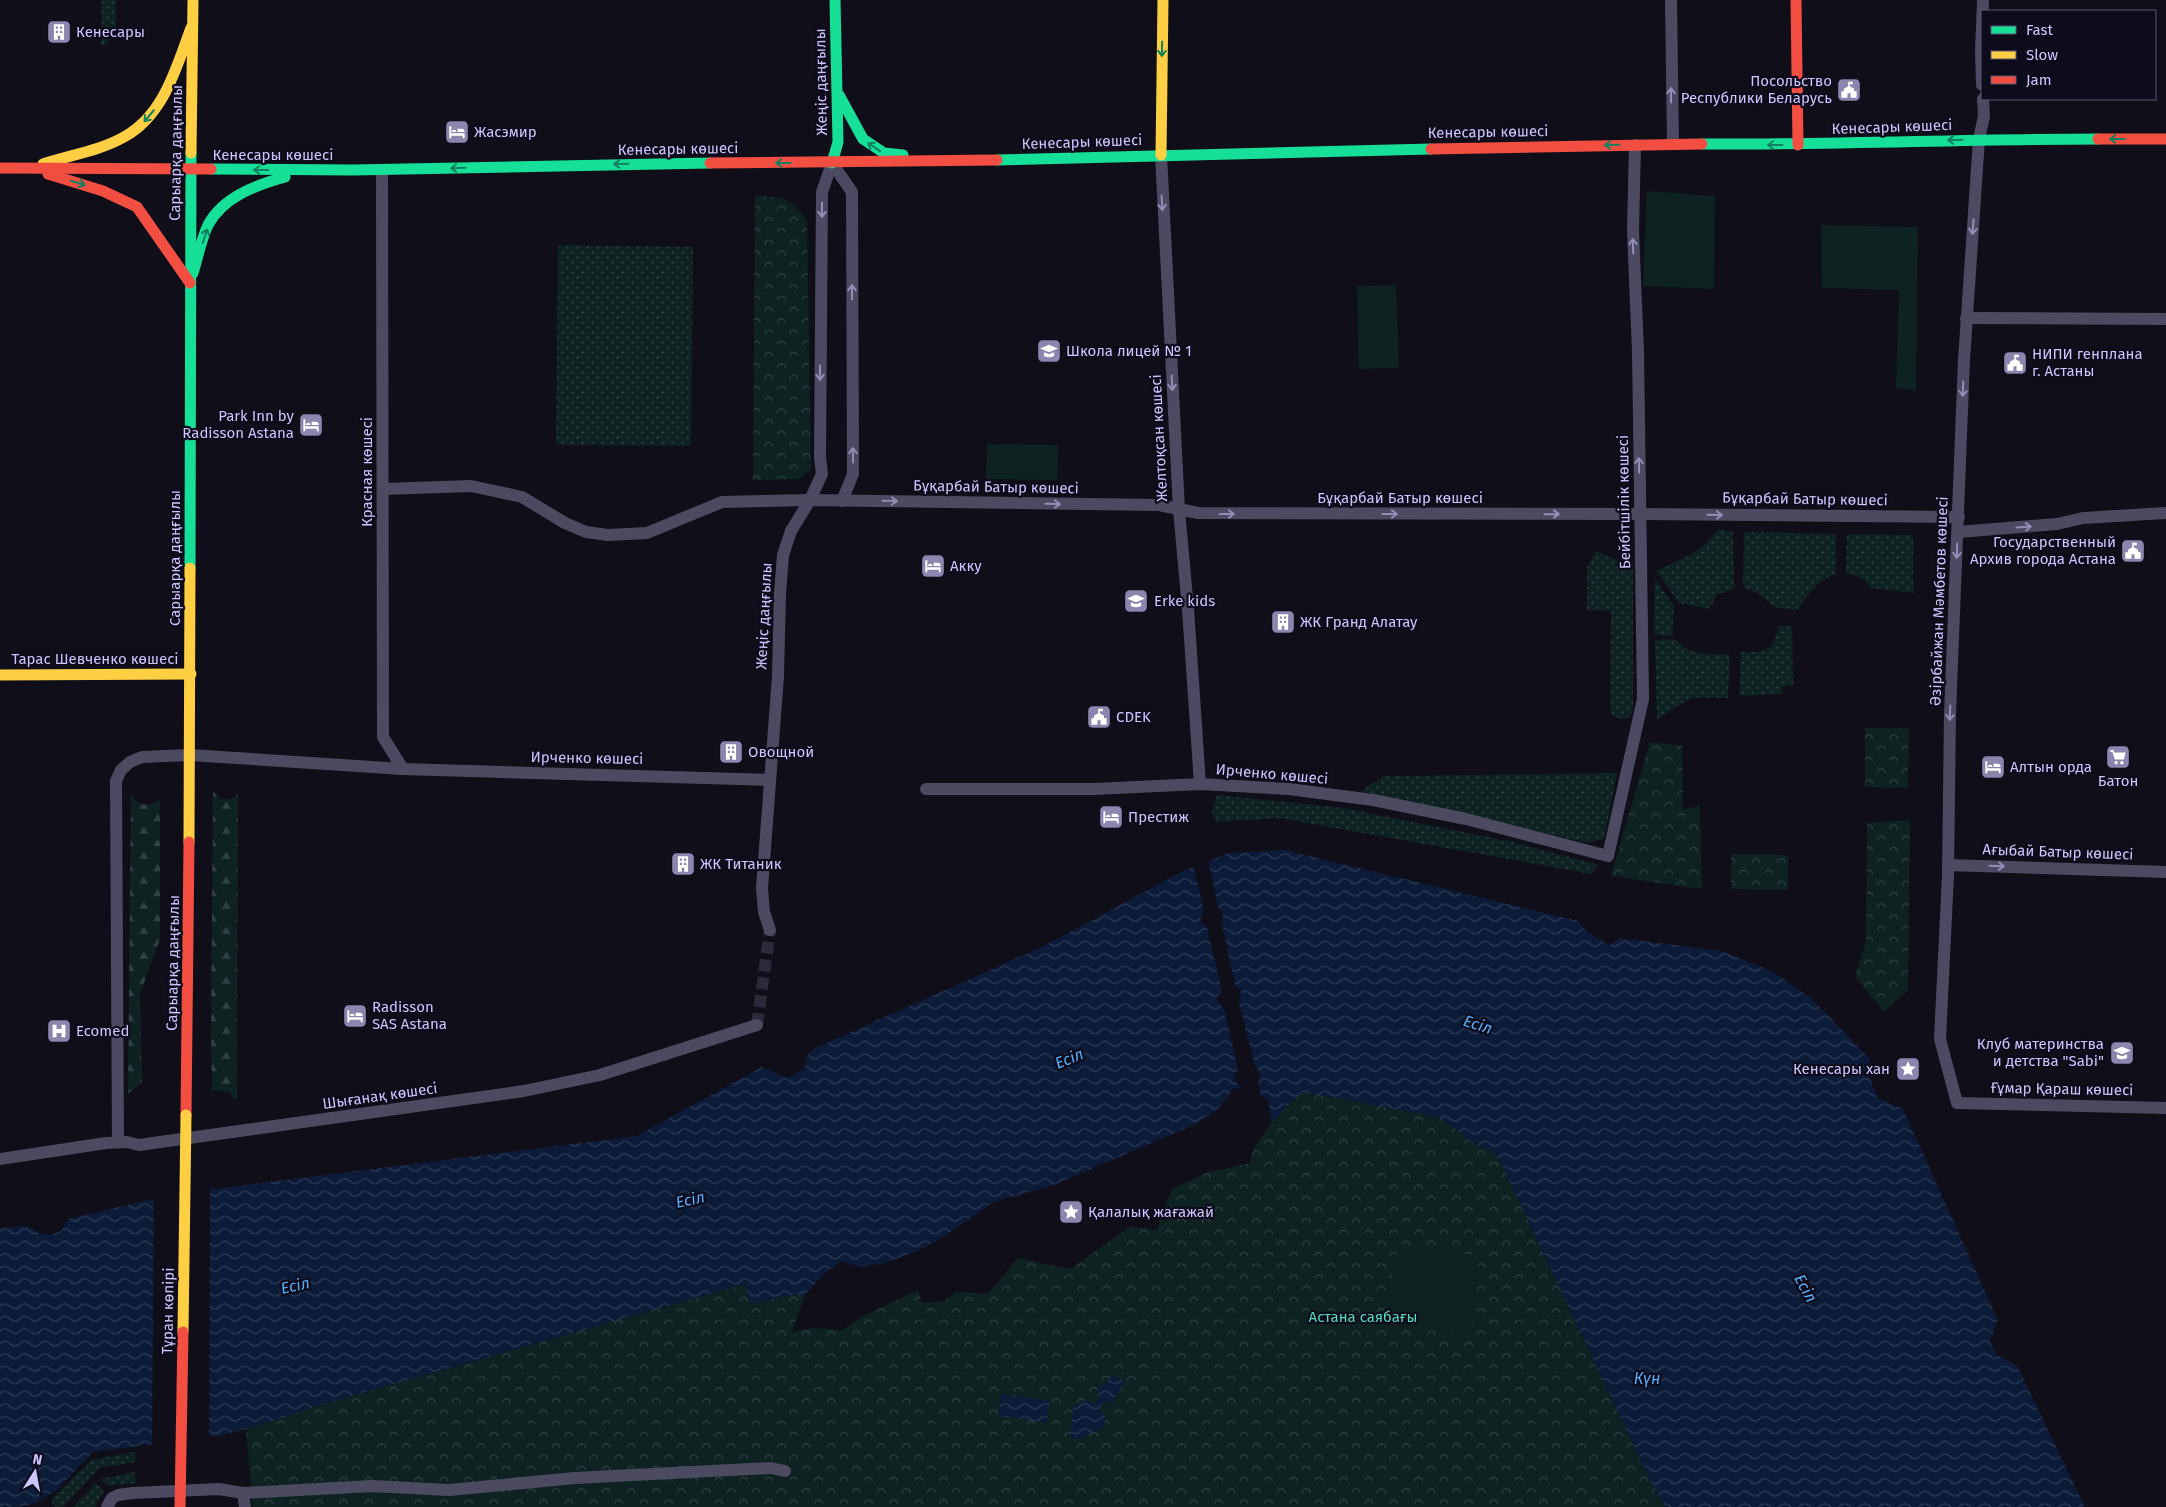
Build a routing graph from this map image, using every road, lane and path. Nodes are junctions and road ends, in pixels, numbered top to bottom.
1 (193, 0) edge
2 (835, 0) edge
3 (1163, 0) edge
4 (1670, 0) edge
5 (1796, 0) edge
6 (192, 25) junction
7 (837, 91) junction
8 (1983, 100) edge
9 (1979, 139) junction
10 (2166, 139) edge
11 (1673, 144) junction
12 (1635, 145) junction
13 (1798, 145) junction
14 (1161, 155) junction
15 (955, 161) junction
16 (832, 163) junction
17 (0, 168) edge
18 (31, 168) junction
19 (190, 170) junction
20 (310, 170) junction
21 (382, 170) junction
22 (190, 283) junction
23 (1966, 318) junction
24 (2166, 319) edge
25 (383, 489) junction
26 (810, 500) junction
27 (842, 501) junction
28 (1179, 510) junction
29 (2166, 513) edge
30 (1640, 514) junction
31 (1959, 516) junction
32 (1958, 532) junction
33 (191, 674) junction
34 (0, 675) edge
35 (190, 755) junction
36 (403, 770) junction
37 (769, 780) junction
38 (1200, 784) junction
39 (926, 789) dead end
40 (1608, 856) joint
41 (1948, 864) junction
42 (2166, 872) edge
43 (770, 930) tunnel mouth
44 (757, 1024) dead end
45 (1957, 1103) joint
46 (2166, 1108) edge
47 (186, 1116) joint
48 (118, 1142) junction
49 (0, 1158) edge
50 (785, 1471) dead end
51 (243, 1493) junction
52 (107, 1507) edge
53 (180, 1507) edge
54 (244, 1507) edge

1 - 6 main road, Сарыарқа даңғылы
2 - 7 main road, Жеңіс даңғылы
3 -> 14 main road, Желтоқсан көшесі
11 -> 4 street
5 - 13 main road
6 -> 18 main road
6 - 19 main road, Сарыарқа даңғылы
15 -> 7 main road
7 - 16 main road, Жеңіс даңғылы
8 - 9 street, Әзірбайжан Мәмбетов көшесі
10 -> 9 main road, Кенесары көшесі
9 -> 13 main road, Кенесары көшесі
9 -> 23 street, Әзірбайжан Мәмбетов көшесі
11 - 12 main road, Кенесары көшесі
13 -> 11 main road, Кенесары көшесі
12 -> 14 main road, Кенесары көшесі
30 -> 12 street, Бейбітшілік көшесі
14 - 15 main road, Кенесары көшесі
14 -> 28 street, Желтоқсан көшесі
15 - 16 main road, Кенесары көшесі
16 -> 21 main road, Кенесары көшесі
16 -> 26 street, Жеңіс даңғылы
27 -> 16 street
17 - 18 main road, Кенесары көшесі
18 - 19 main road, Кенесары көшесі
18 -> 22 main road
20 -> 19 main road, Кенесары көшесі
19 - 22 main road, Сарыарқа даңғылы
20 - 21 main road, Кенесары көшесі
22 -> 20 main road
21 - 25 street, Красная көшесі
22 - 33 main road, Сарыарқа даңғылы
23 - 24 street
23 -> 31 street, Әзірбайжан Мәмбетов көшесі
25 - 26 street, Бұқарбай Батыр көшесі
25 - 36 street, Красная көшесі
26 - 27 street, Бұқарбай Батыр көшесі
26 - 37 street, Жеңіс даңғылы
27 -> 28 street, Бұқарбай Батыр көшесі
28 -> 30 street, Бұқарбай Батыр көшесі
28 - 38 street, Желтоқсан көшесі
32 -> 29 street
30 -> 31 street, Бұқарбай Батыр көшесі
30 - 40 street, Бейбітшілік көшесі
31 - 32 street, Әзірбайжан Мәмбетов көшесі
32 -> 41 street, Әзірбайжан Мәмбетов көшесі
33 - 34 main road, Тарас Шевченко көшесі
33 - 35 main road, Сарыарқа даңғылы
35 - 36 street, Ирченко көшесі
35 - 47 main road, Сарыарқа даңғылы
35 - 48 street, Ирченко көшесі
36 - 37 street, Ирченко көшесі
37 - 43 street, Жеңіс даңғылы
38 - 39 street, Ирченко көшесі
38 - 40 street, Ирченко көшесі
41 -> 42 street, Ағыбай Батыр көшесі
41 - 45 street, Әзірбайжан Мәмбетов көшесі
44 - 48 street, Шығанақ көшесі
45 - 46 street, Ғұмар Қараш көшесі
47 - 53 main road, Тұран көпірі, bridge
48 - 49 street, Шығанақ көшесі
50 - 51 street
51 - 52 street
51 - 54 street

